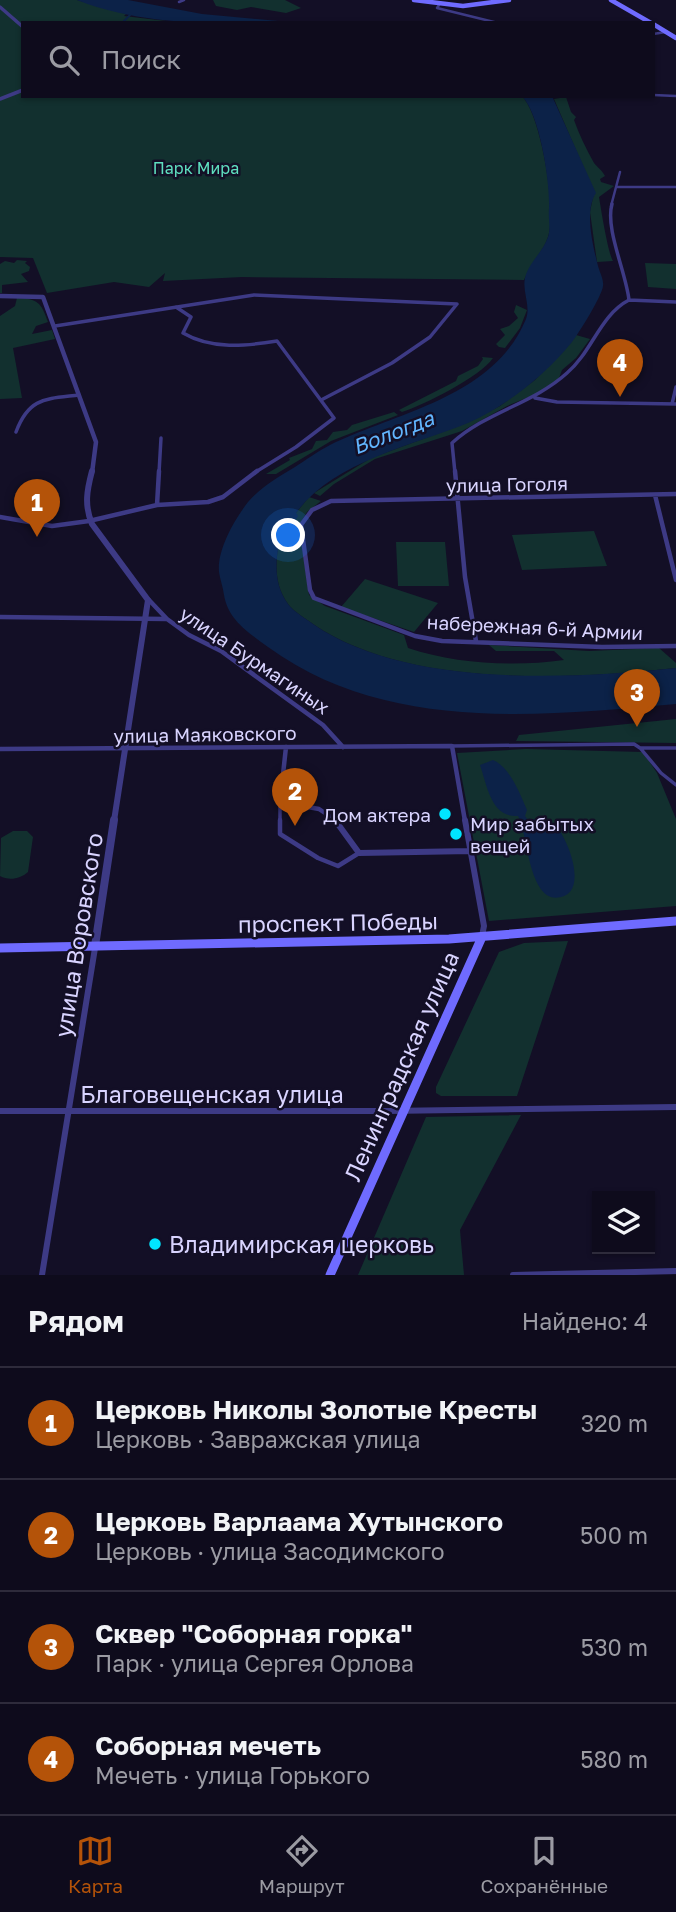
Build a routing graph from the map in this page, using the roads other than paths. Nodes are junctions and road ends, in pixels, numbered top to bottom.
1 (184, 0) edge
2 (414, 0) edge
3 (509, 0) edge
4 (611, 0) edge
5 (179, 2) dead end
6 (439, 5) junction
7 (0, 7) edge
8 (490, 21) edge
9 (648, 21) edge
10 (21, 25) edge
11 (655, 25) edge
12 (666, 32) junction
13 (655, 33) edge
14 (676, 38) edge
15 (21, 91) edge
16 (655, 95) edge
17 (676, 96) edge
18 (0, 99) edge
19 (620, 172) dead end
20 (617, 187) junction
21 (676, 187) edge
22 (0, 296) edge
23 (629, 300) junction
24 (676, 302) edge
25 (176, 307) junction
26 (55, 326) junction
27 (676, 387) edge
28 (79, 395) junction
29 (535, 398) junction
30 (323, 399) junction
31 (674, 404) edge
32 (16, 432) dead end
33 (161, 438) dead end
34 (676, 494) edge
35 (655, 495) junction
36 (457, 500) junction
37 (339, 501) joint
38 (157, 505) junction
39 (0, 517) edge
40 (89, 521) junction
41 (676, 580) edge
42 (148, 600) junction
43 (0, 617) edge
44 (167, 619) junction
45 (145, 620) junction
46 (476, 641) junction
47 (676, 646) edge
48 (452, 746) junction
49 (286, 747) junction
50 (343, 747) junction
51 (640, 748) junction
52 (676, 748) edge
53 (0, 749) edge
54 (126, 749) junction
55 (676, 785) edge
56 (280, 802) junction
57 (472, 851) junction
58 (359, 853) junction
59 (676, 921) edge
60 (482, 937) junction
61 (95, 946) junction
62 (0, 948) edge
63 (676, 1107) edge
64 (404, 1110) junction
65 (0, 1111) edge
66 (69, 1112) junction
67 (676, 1271) edge
68 (42, 1275) edge
69 (330, 1275) edge
70 (513, 1275) edge

1 - 5 street
2 - 6 main road
3 - 6 main road
4 - 9 main road
6 - 8 street
7 - 10 street
11 - 12 main road
12 - 13 street
12 - 14 main road
15 - 18 street
16 - 17 street
19 - 20 street
20 - 21 street
20 - 23 street
22 - 26 street
23 - 24 street
23 - 29 street
25 - 26 street
25 - 30 street
25 - 30 street
26 - 28 street
27 - 31 street
28 - 32 street
28 - 40 street
29 - 31 street
29 - 36 street
30 - 38 street
33 - 38 street
34 - 35 street, улица Гоголя
35 - 36 street, улица Гоголя
35 - 41 street
36 - 37 street, улица Гоголя
36 - 46 street
37 - 46 street, набережная 6-й Армии
38 - 40 street
39 - 40 street
40 - 42 street, улица Бурмагиных
42 - 44 street, улица Бурмагиных
42 - 45 street, улица Воровского
43 - 45 street
44 - 45 street
44 - 50 street, улица Бурмагиных
45 - 54 street, улица Воровского
46 - 47 street, набережная 6-й Армии
48 - 50 street, улица Маяковского
48 - 51 street
48 - 57 street, Ленинградская улица
49 - 50 street, улица Маяковского
49 - 54 street, улица Маяковского
49 - 56 street
51 - 52 street
51 - 55 street
53 - 54 street, улица Маяковского
54 - 61 street, улица Воровского
56 - 58 street
56 - 58 street
57 - 58 street
57 - 60 street, Ленинградская улица
59 - 60 main road, проспект Победы
60 - 61 main road, проспект Победы
60 - 64 main road, Ленинградская улица
61 - 62 main road, проспект Победы
61 - 66 street, улица Воровского
63 - 64 street, Благовещенская улица
64 - 66 street, Благовещенская улица
64 - 69 main road, Ленинградская улица
65 - 66 street, Благовещенская улица
66 - 68 street, улица Воровского
67 - 70 street

